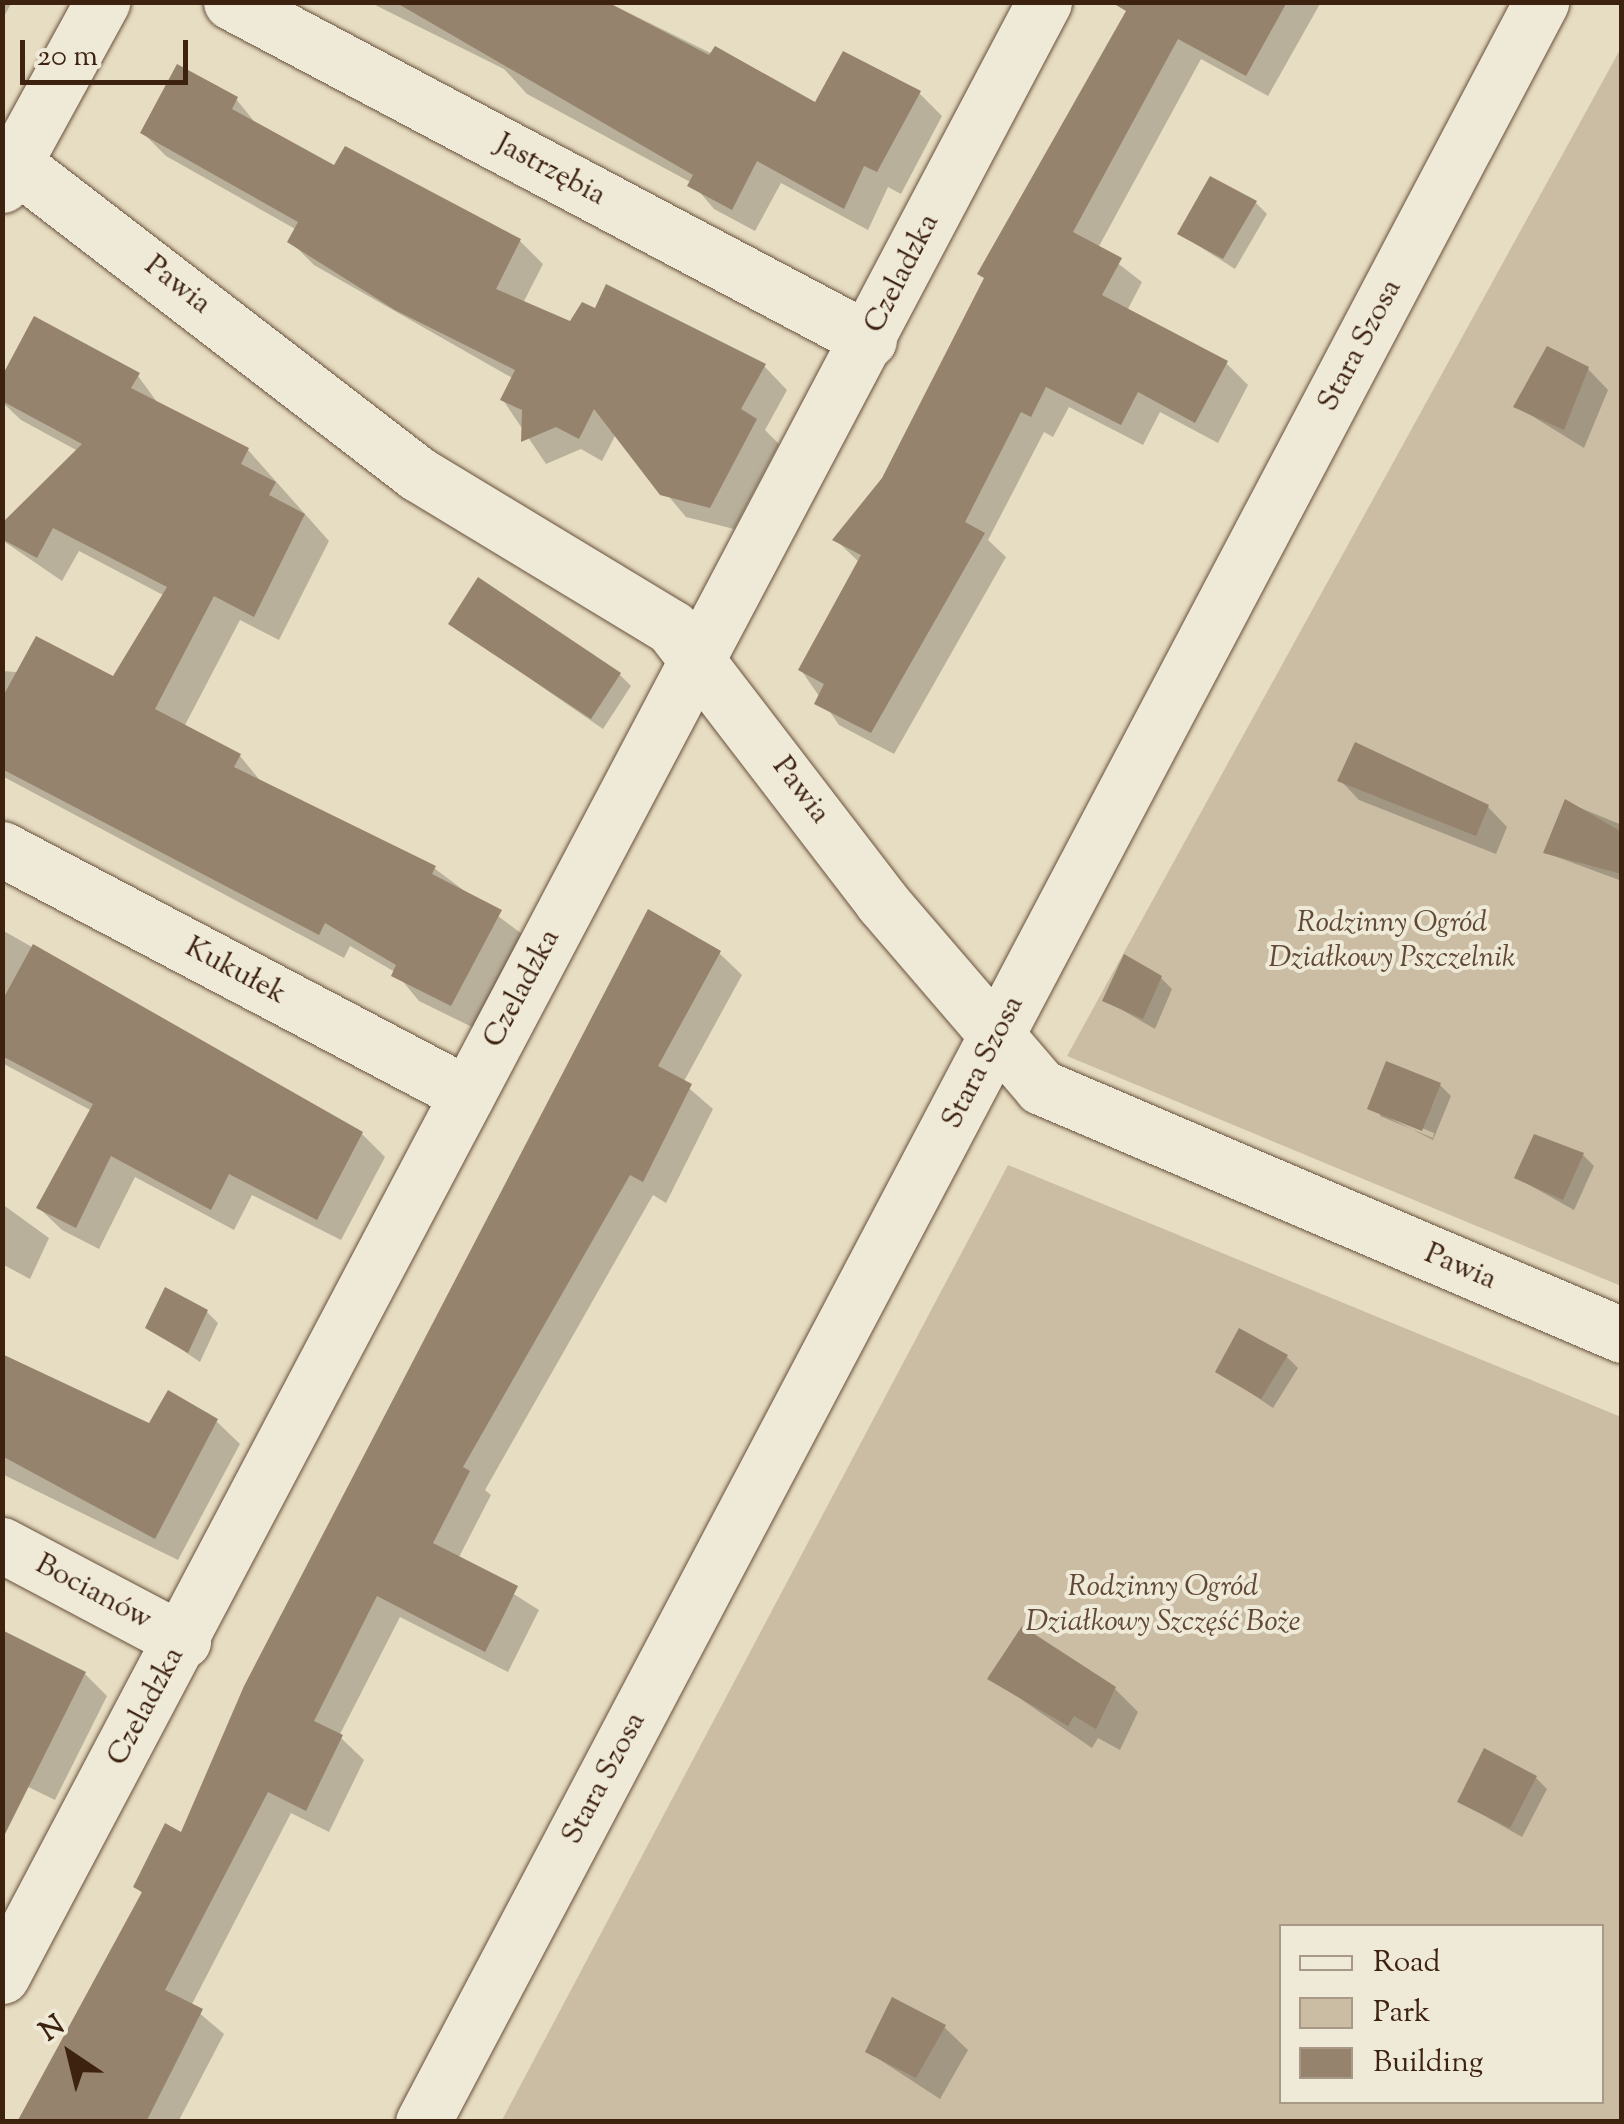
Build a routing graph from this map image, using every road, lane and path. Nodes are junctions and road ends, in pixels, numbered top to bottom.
1 (102, 2) edge
2 (231, 2) edge
3 (1044, 2) edge
4 (1541, 2) edge
5 (7, 166) edge
6 (868, 340) junction
7 (700, 658) junction
8 (2, 849) edge
9 (995, 1042) junction
10 (467, 1094) junction
11 (1622, 1335) edge
12 (2, 1545) edge
13 (182, 1642) junction
14 (2, 1976) edge
15 (423, 2122) edge

1 - 5 street
2 - 6 street, Jastrzębia
3 - 6 street, Czeladzka
4 - 9 street, Stara Szosa
5 - 7 street, Pawia
6 - 7 street, Czeladzka
7 - 9 street, Pawia
7 - 10 street, Czeladzka
8 - 10 street, Kukułek
9 - 11 street, Pawia
9 - 15 street, Stara Szosa
10 - 13 street, Czeladzka
12 - 13 street, Bocianów
13 - 14 street, Czeladzka

